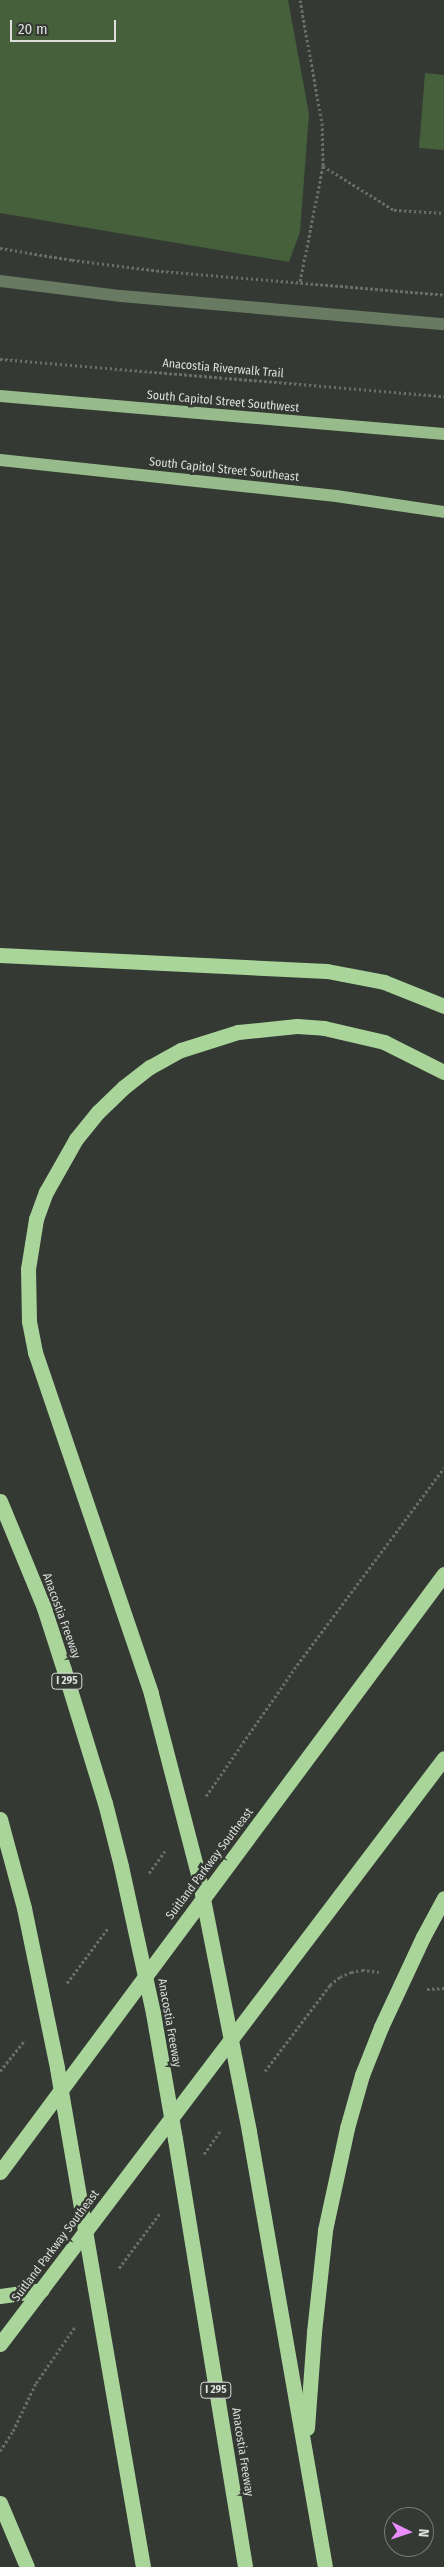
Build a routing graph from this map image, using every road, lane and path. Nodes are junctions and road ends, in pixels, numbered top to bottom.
1 (300, 0) edge
2 (323, 166) junction
3 (444, 213) edge
4 (0, 248) edge
5 (0, 281) edge
6 (300, 282) junction
7 (444, 295) edge
8 (444, 324) edge
9 (0, 359) edge
10 (0, 396) edge
11 (444, 396) edge
12 (444, 434) edge
13 (0, 460) edge
14 (444, 512) edge
15 (0, 955) edge
16 (444, 1006) edge
17 (444, 1072) edge
18 (444, 1468) edge
19 (0, 1501) edge
20 (444, 1574) edge
21 (444, 1758) edge
22 (200, 1803) dead end
23 (0, 1819) edge
24 (166, 1850) dead end
25 (148, 1874) dead end
26 (444, 1898) edge
27 (113, 1921) dead end
28 (66, 1984) dead end
29 (26, 2038) dead end
30 (0, 2071) edge
31 (0, 2172) edge
32 (42, 2290) junction
33 (0, 2296) edge
34 (0, 2344) edge
35 (306, 2452) junction
36 (0, 2503) edge
37 (27, 2567) edge
38 (143, 2567) edge
39 (245, 2567) edge
40 (326, 2567) edge

1 - 2 path
2 - 3 path
2 - 6 path
4 - 6 path
5 - 8 street
6 - 7 path
9 - 11 path, Anacostia Riverwalk Trail
10 - 12 main road, South Capitol Street Southwest
13 - 14 main road, South Capitol Street Southeast
15 - 16 highway
17 - 35 highway
18 - 22 path
19 - 39 highway, Anacostia Freeway / I 295
20 - 31 highway, Suitland Parkway Southeast
21 - 32 highway, Suitland Parkway Southeast
23 - 38 highway
24 - 25 path
26 - 35 highway
27 - 28 path
29 - 30 path
32 - 33 highway
32 - 34 highway, Suitland Parkway Southeast
35 - 40 highway
36 - 37 highway

